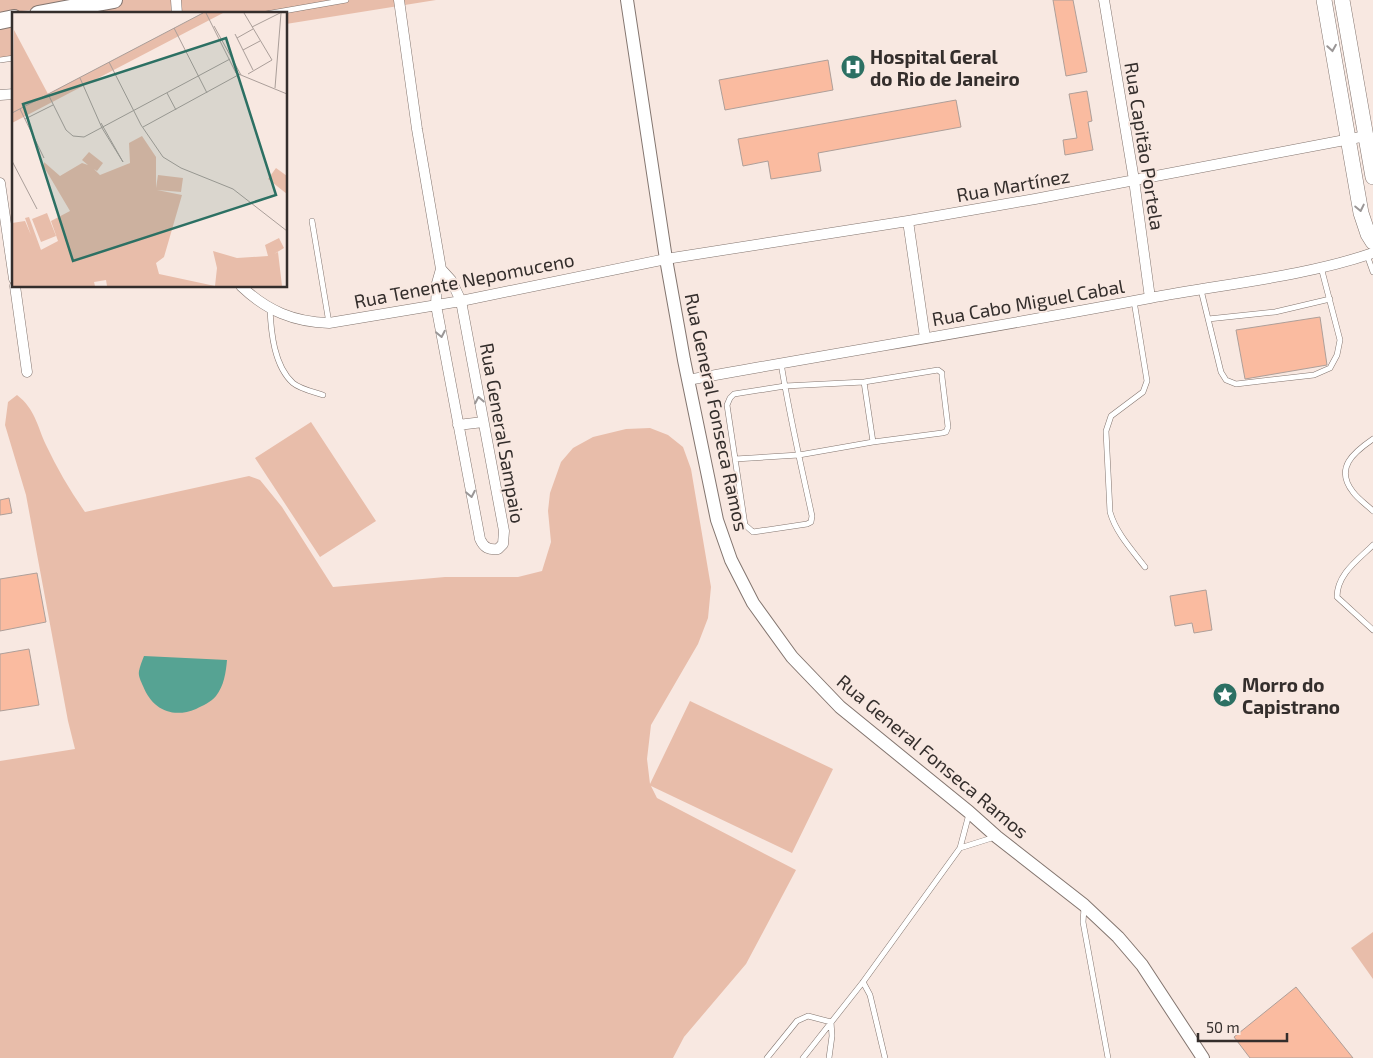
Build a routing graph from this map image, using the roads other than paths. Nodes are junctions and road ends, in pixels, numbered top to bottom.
1 (114, 0) edge
2 (346, 0) edge
3 (399, 0) edge
4 (627, 0) edge
5 (1104, 0) edge
6 (1324, 0) edge
7 (1342, 0) edge
8 (67, 11) edge
9 (277, 12) edge
10 (1368, 128) edge
11 (1347, 139) junction
12 (1373, 177) edge
13 (1134, 180) junction
14 (0, 183) edge
15 (312, 221) dead end
16 (908, 221) junction
17 (1371, 250) edge
18 (666, 259) junction
19 (12, 265) edge
20 (1321, 267) junction
21 (441, 269) junction
22 (1373, 272) edge
23 (15, 288) edge
24 (244, 288) edge
25 (1201, 289) junction
26 (1150, 298) junction
27 (1330, 299) junction
28 (461, 300) junction
29 (1134, 302) junction
30 (436, 305) junction
31 (270, 307) junction
32 (1208, 319) junction
33 (329, 323) junction
34 (925, 338) junction
35 (781, 363) junction
36 (27, 372) dead end
37 (688, 380) junction
38 (864, 382) junction
39 (785, 386) junction
40 (323, 395) dead end
41 (483, 422) junction
42 (458, 424) junction
43 (1373, 439) edge
44 (873, 442) junction
45 (799, 455) junction
46 (735, 459) junction
47 (1373, 511) edge
48 (1373, 545) edge
49 (1145, 567) dead end
50 (1373, 630) edge
51 (969, 812) junction
52 (996, 837) junction
53 (960, 848) junction
54 (1084, 905) junction
55 (863, 982) junction
56 (831, 1022) junction
57 (767, 1058) edge
58 (803, 1058) edge
59 (829, 1058) edge
60 (885, 1058) edge
61 (1108, 1058) edge
62 (1204, 1058) edge

1 - 8 main road
2 - 9 lane
3 - 21 street, Rua General Sampaio
4 - 18 street, Rua General Fonseca Ramos
5 - 13 street, Rua Capitão Portela
6 -> 11 main road
7 - 10 main road
10 - 11 street, Rua Martínez
10 - 12 main road
11 - 13 street, Rua Martínez
11 -> 17 main road
13 - 16 street, Rua Martínez
13 - 26 street, Rua Capitão Portela
14 - 19 street
15 - 33 lane
16 - 18 street, Rua Martínez
16 - 34 street
17 - 20 street, Rua Cabo Miguel Cabal
17 - 22 lane
18 - 28 street, Rua Tenente Nepomuceno
18 - 37 street, Rua General Fonseca Ramos
20 - 25 street, Rua Cabo Miguel Cabal
20 - 27 lane
21 - 28 street, Rua General Sampaio
21 - 30 street, Rua General Sampaio
23 - 36 street
24 - 31 street, Rua Tenente Nepomuceno
25 - 26 street, Rua Cabo Miguel Cabal
25 - 32 lane
26 - 29 street, Rua Cabo Miguel Cabal
27 - 32 lane
27 - 32 lane
28 - 30 street, Rua Tenente Nepomuceno
41 -> 28 street, Rua General Sampaio
29 - 34 street, Rua Cabo Miguel Cabal
29 - 49 lane
30 - 33 street, Rua Tenente Nepomuceno
30 -> 42 street, Rua General Sampaio
31 - 33 street, Rua Tenente Nepomuceno
31 - 40 lane
34 - 35 street, Rua Cabo Miguel Cabal
35 - 37 street, Rua Cabo Miguel Cabal
35 - 39 lane
37 - 51 street, Rua General Fonseca Ramos
38 - 39 lane
38 - 44 lane
38 - 44 lane
39 - 45 lane
39 - 46 lane
41 - 42 street
42 -> 41 street, Rua General Sampaio
43 - 47 lane
44 - 45 lane
45 - 46 lane
45 - 46 lane
48 - 50 lane
51 - 52 street, Rua General Fonseca Ramos
51 - 53 lane
52 - 53 lane
52 - 54 street, Rua General Fonseca Ramos
53 - 55 lane
54 - 61 lane
54 - 62 street, Rua General Fonseca Ramos
55 - 56 lane
55 - 60 lane
56 - 57 lane
56 - 58 lane
56 - 59 lane

